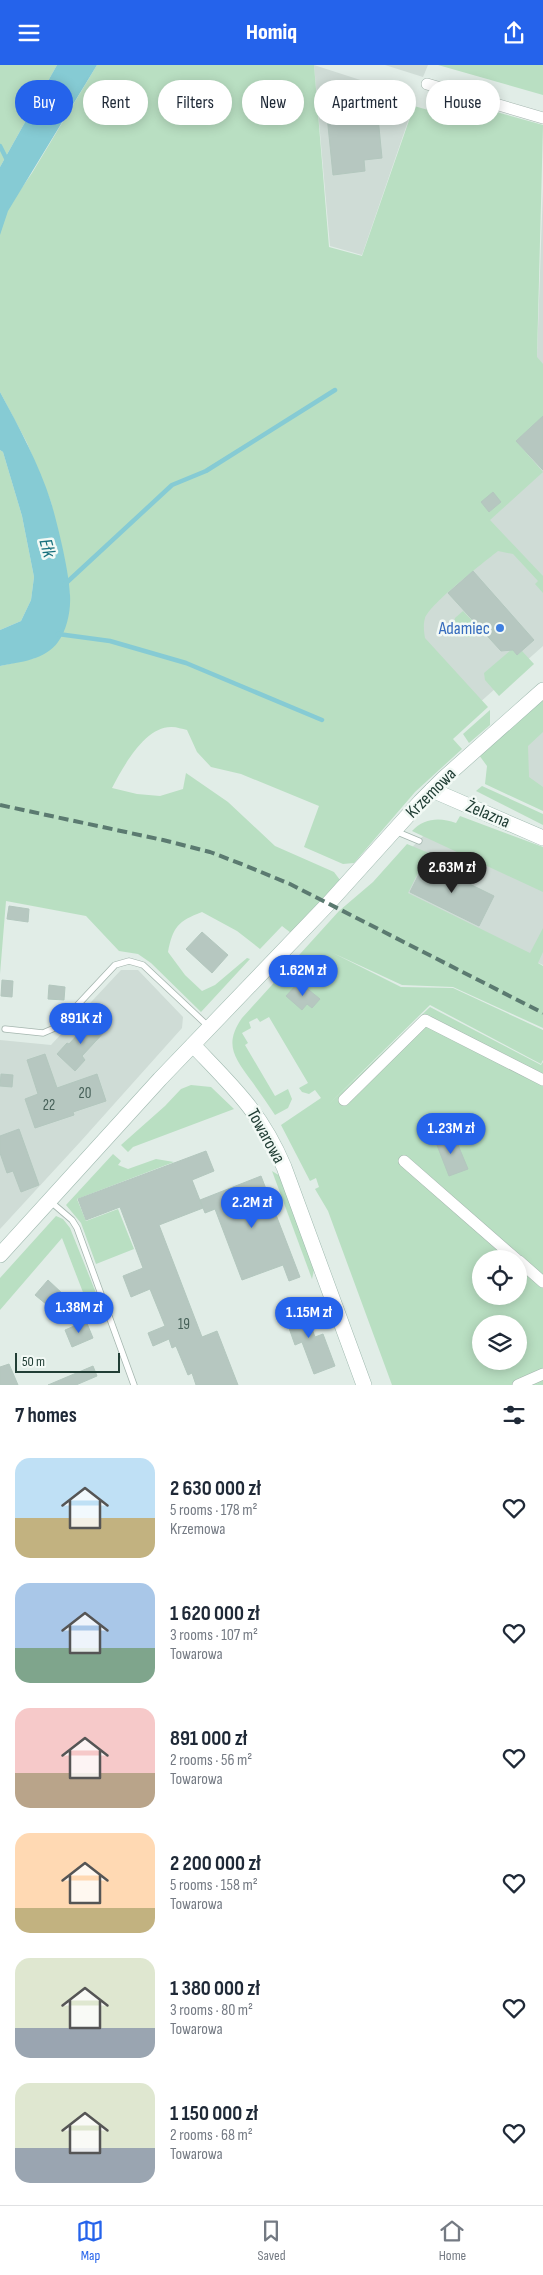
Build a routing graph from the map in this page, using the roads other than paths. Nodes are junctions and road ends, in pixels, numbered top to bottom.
1 (500, 105) edge
2 (543, 118) edge
3 (543, 689) edge
4 (432, 790) junction
5 (394, 830) junction
6 (543, 838) edge
7 (418, 841) dead end
8 (209, 1027) junction
9 (4, 1029) dead end
10 (193, 1045) junction
11 (543, 1080) edge
12 (344, 1100) dead end
13 (404, 1161) dead end
14 (50, 1200) junction
15 (506, 1250) edge
16 (0, 1255) edge
17 (527, 1268) edge
18 (543, 1282) edge
19 (543, 1374) edge
20 (134, 1385) edge
21 (364, 1385) edge
22 (518, 1385) edge

1 - 2 street
3 - 4 street, Krzemowa
4 - 5 street, Krzemowa
4 - 6 street, Żelazna
5 - 7 lane
5 - 8 street, Krzemowa
8 - 9 lane
8 - 10 street
10 - 14 street
10 - 21 street, Towarowa
11 - 12 street
13 - 15 street
14 - 16 street
14 - 20 lane
17 - 18 street
19 - 22 street

